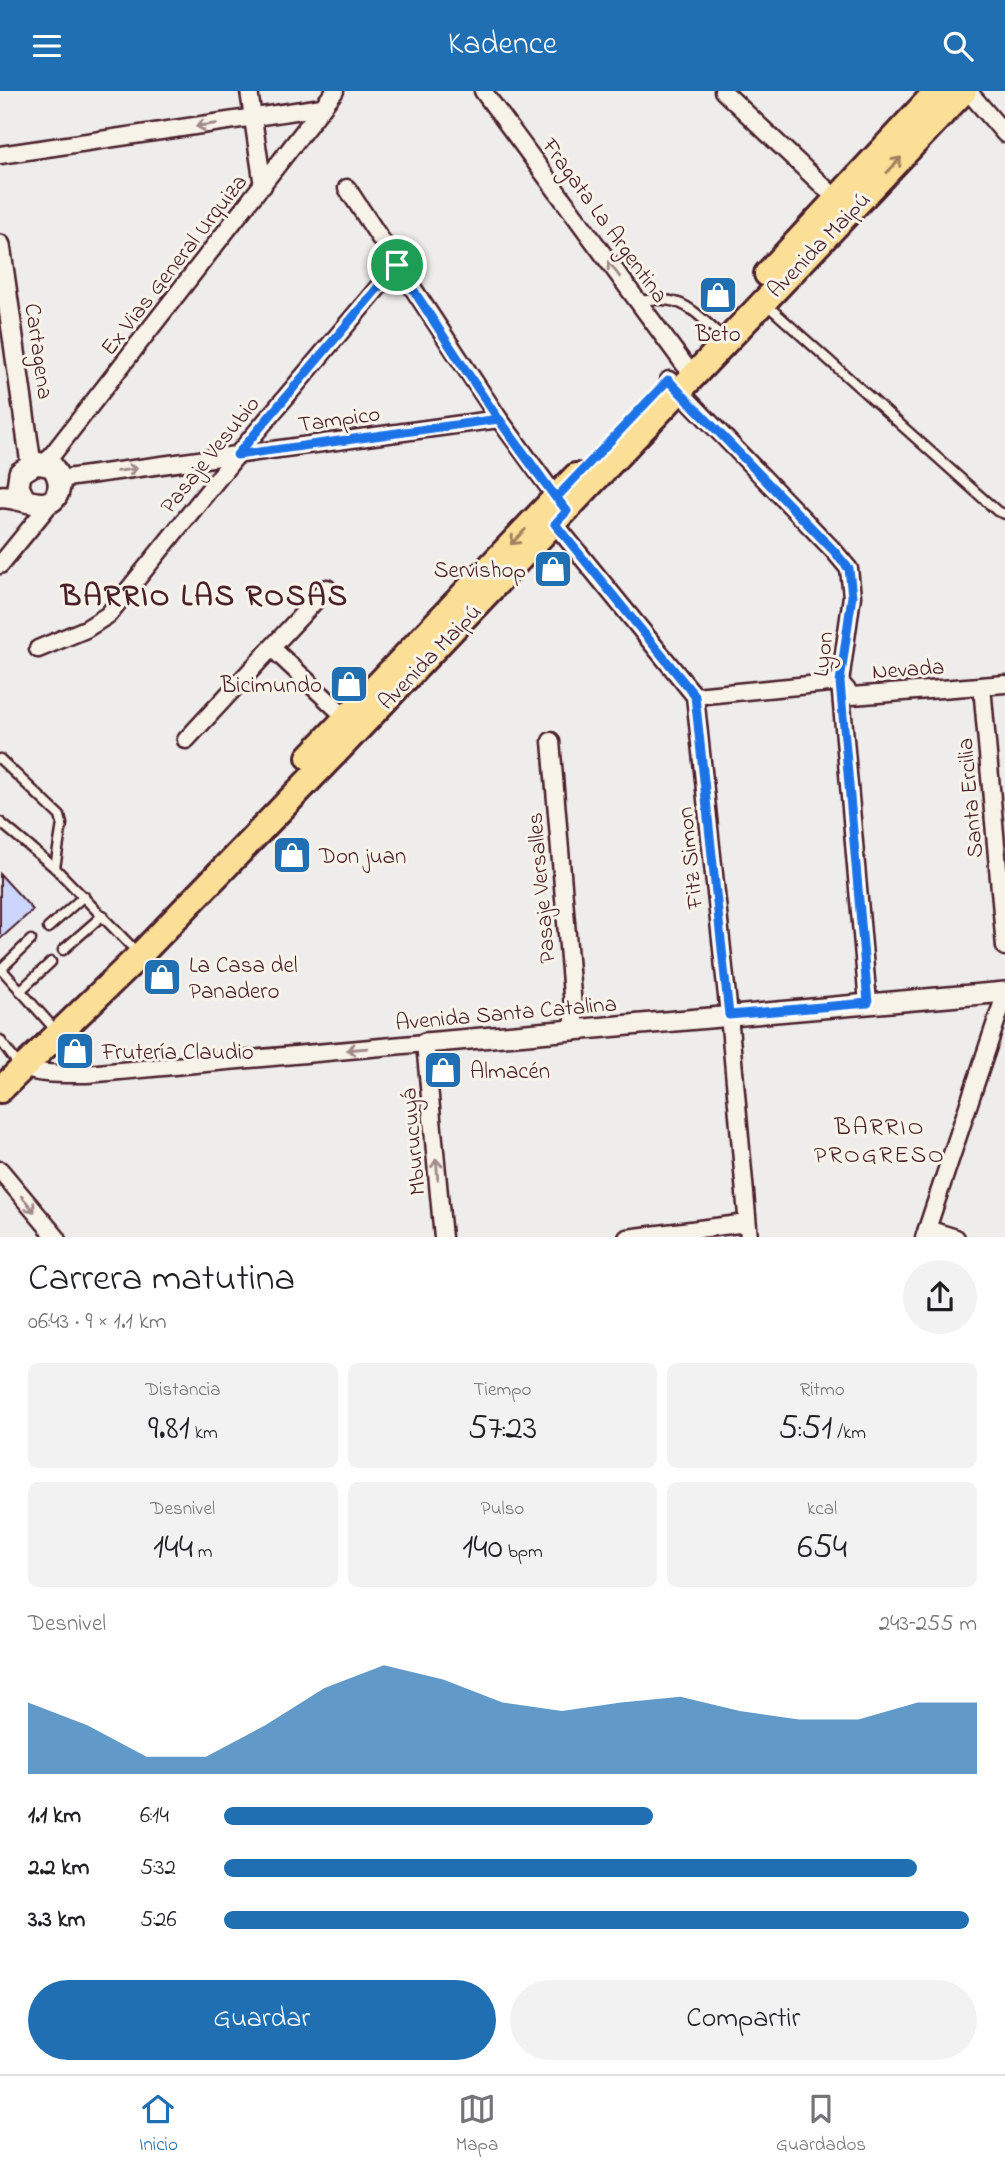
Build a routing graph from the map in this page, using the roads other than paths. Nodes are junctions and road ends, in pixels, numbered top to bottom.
1 (249, 91) edge
2 (335, 91) edge
3 (483, 91) edge
4 (723, 91) edge
5 (937, 91) edge
6 (966, 91) edge
7 (322, 107) junction
8 (253, 118) junction
9 (1005, 134) edge
10 (0, 155) edge
11 (263, 186) junction
12 (347, 187) dead end
13 (843, 205) junction
14 (0, 245) edge
15 (397, 265) junction
16 (637, 301) junction
17 (764, 302) junction
18 (721, 335) junction
19 (681, 377) junction
20 (499, 419) junction
21 (237, 455) junction
22 (31, 472) edge
23 (0, 496) edge
24 (24, 499) junction
25 (52, 500) junction
26 (559, 511) junction
27 (1005, 514) edge
28 (0, 565) edge
29 (327, 588) dead end
30 (38, 649) dead end
31 (273, 649) junction
32 (840, 682) junction
33 (1005, 684) edge
34 (982, 685) junction
35 (695, 696) junction
36 (352, 723) junction
37 (186, 740) dead end
38 (551, 741) dead end
39 (0, 759) edge
40 (0, 822) edge
41 (55, 868) junction
42 (84, 896) junction
43 (103, 915) junction
44 (48, 928) dead end
45 (31, 940) dead end
46 (130, 945) junction
47 (1005, 947) edge
48 (63, 950) dead end
49 (51, 962) dead end
50 (20, 991) junction
51 (1005, 993) edge
52 (868, 1003) junction
53 (729, 1015) junction
54 (51, 1025) junction
55 (575, 1031) junction
56 (425, 1043) junction
57 (10, 1060) edge
58 (0, 1090) edge
59 (0, 1170) edge
60 (748, 1230) edge
61 (925, 1233) edge
62 (57, 1237) edge
63 (443, 1237) edge
64 (627, 1237) edge
65 (956, 1237) edge

1 - 8 street
2 - 7 street, Ex Vias General Urquiza
16 -> 3 street, Fragata La Argentina
4 - 13 street
5 - 13 main road, Avenida Maipú
6 - 9 street
13 -> 6 main road, Avenida Maipú
7 - 8 street
7 - 11 street, Ex Vias General Urquiza
8 -> 10 street
8 - 11 street
11 - 22 street, Ex Vias General Urquiza
12 - 15 street
13 - 17 main road, Avenida Maipú
13 - 18 main road, Avenida Maipú
14 - 22 street, Cartagena
15 - 20 street
15 - 21 street, Pasaje Vesubio
16 - 18 lane
16 - 19 street, Fragata La Argentina
17 - 18 main road, Avenida Maipú
17 - 27 lane
18 - 19 main road, Avenida Maipú
19 - 26 main road, Avenida Maipú
19 - 32 street, Lyon
20 - 21 street, Tampico
20 - 26 street
22 -> 21 street, Tampico
21 - 30 street, Pasaje Vesubio
22 - 24 main road
22 - 25 main road
23 - 24 main road
24 - 25 main road
25 - 28 street
26 - 35 street
26 - 36 main road, Avenida Maipú
29 - 31 street
31 - 36 street
31 - 37 street
32 - 34 street, Nevada
32 - 35 street, Nevada
32 - 52 street, Lyon
33 - 34 street, Nevada
34 - 47 street, Santa Ercilia
35 - 53 street, Fitz Simon
36 - 46 main road, Avenida Maipú
36 - 57 main road, Avenida Maipú
38 - 55 street, Pasaje Versalles
39 - 41 lane
40 - 41 lane
41 - 42 lane
42 - 43 lane
42 - 44 lane
43 - 46 lane
43 - 48 lane
45 - 50 lane
46 - 54 main road, Avenida Maipú
49 - 50 lane
50 - 54 lane
51 - 52 street, Avenida Santa Catalina
51 - 61 street
52 - 53 street, Avenida Santa Catalina
53 - 55 street, Avenida Santa Catalina
53 - 60 street, Fitz Simon
54 - 57 main road, Avenida Maipú
55 - 56 street, Avenida Santa Catalina
56 -> 57 street, Avenida Santa Catalina
63 -> 56 street, Mburucuyá
57 - 58 main road, Avenida Maipú
59 -> 62 street
60 - 64 street
61 - 65 street

